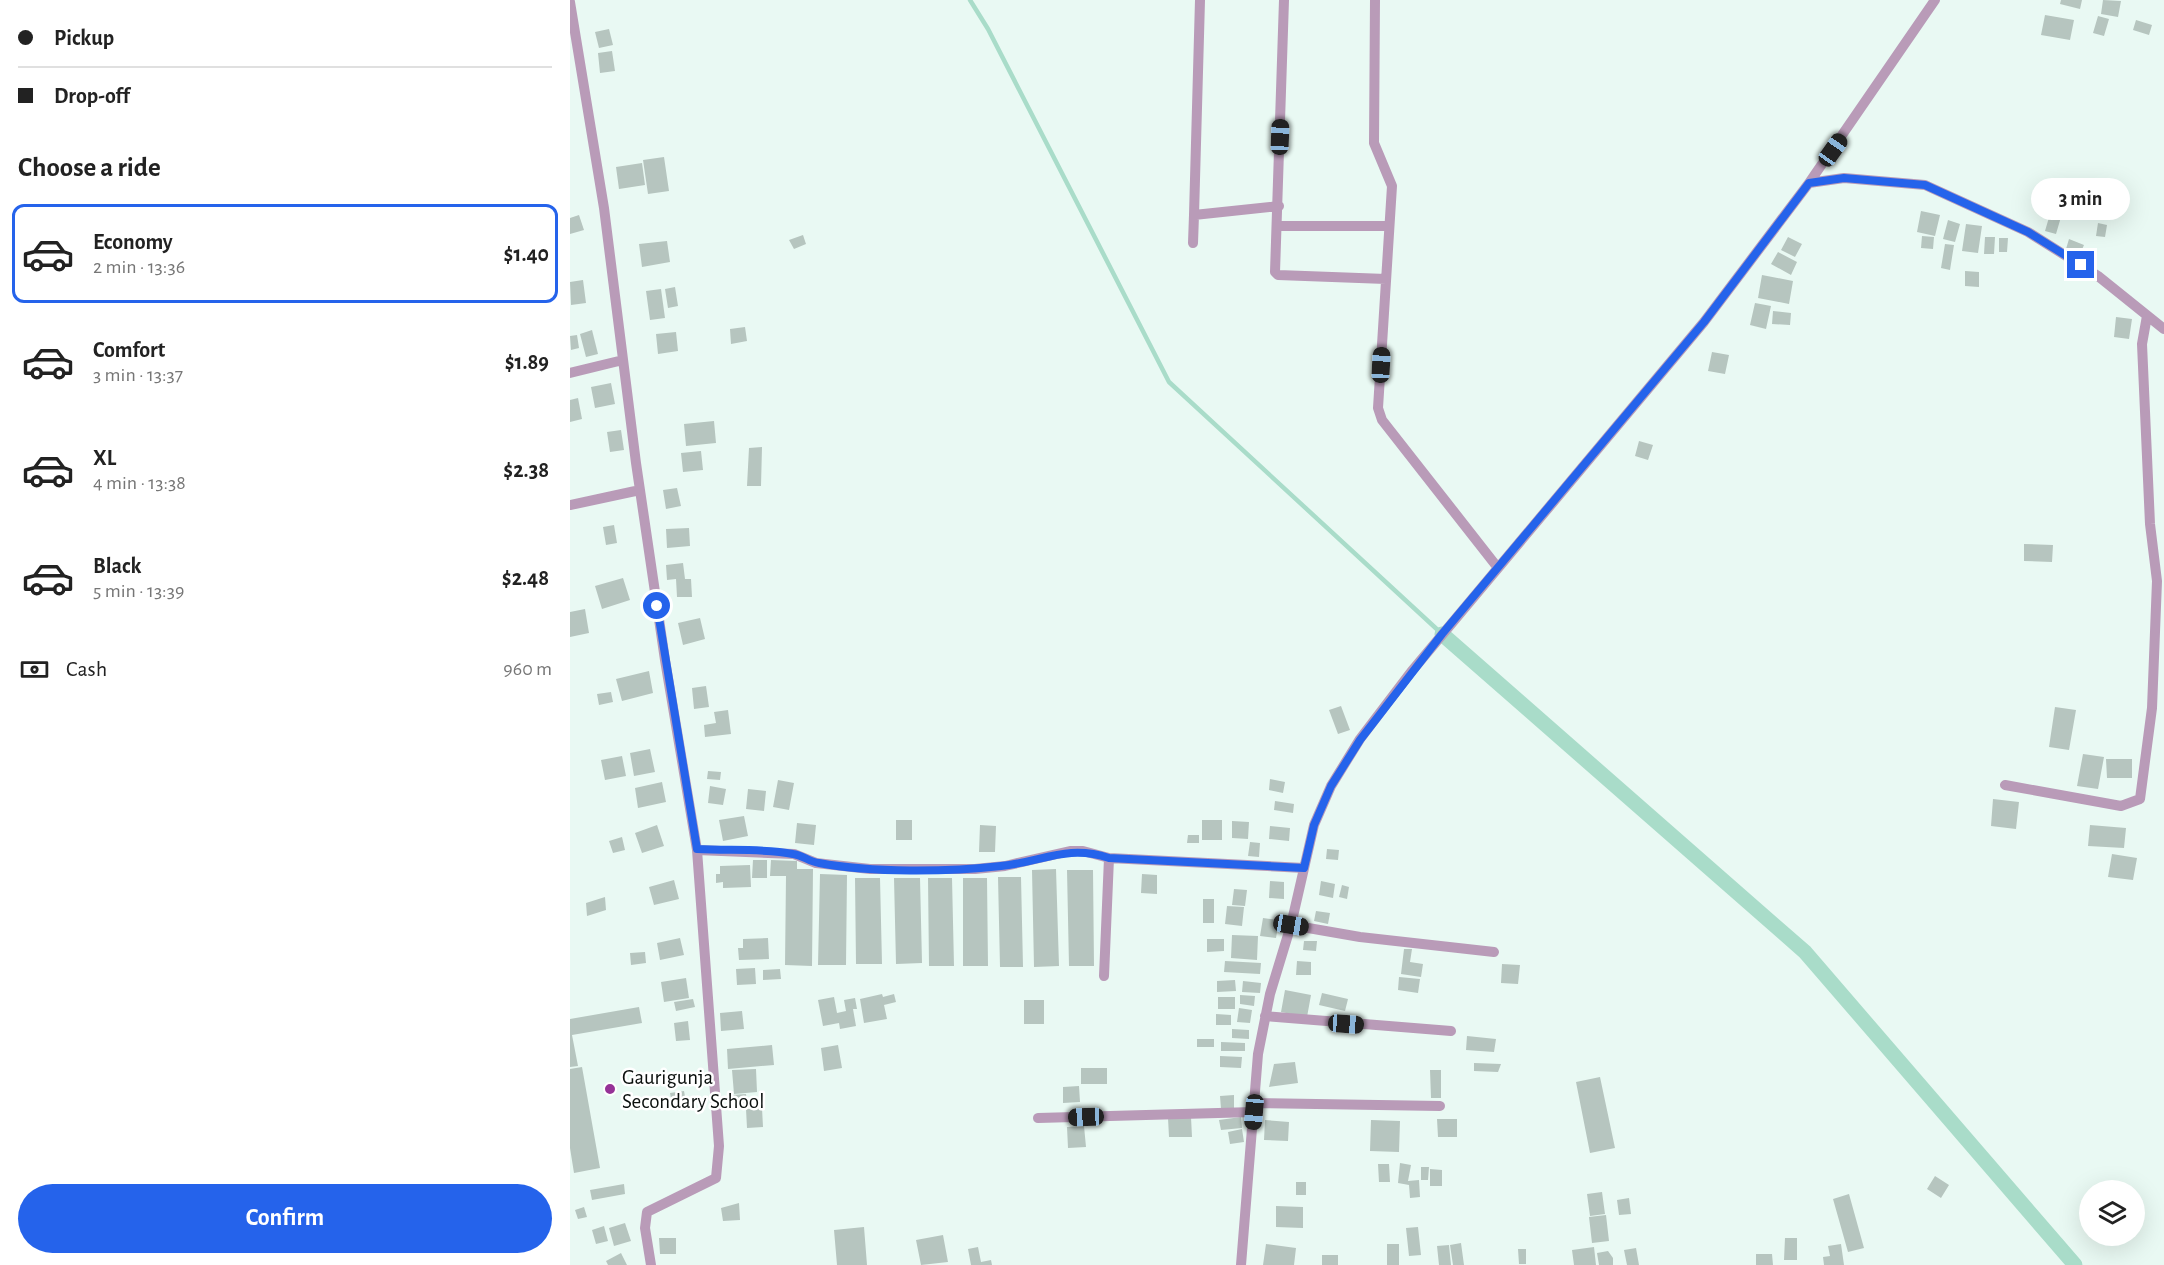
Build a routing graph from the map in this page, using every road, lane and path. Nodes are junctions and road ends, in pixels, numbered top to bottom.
1 (1200, 0) edge
2 (1284, 0) edge
3 (1375, 0) edge
4 (1935, 0) edge
5 (570, 2) edge
6 (583, 79) junction
7 (570, 80) edge
8 (1809, 183) junction
9 (1279, 206) junction
10 (1194, 214) junction
11 (1278, 226) junction
12 (1389, 226) junction
13 (1193, 243) dead end
14 (1386, 279) junction
15 (2147, 316) junction
16 (2164, 329) edge
17 (623, 360) junction
18 (570, 373) edge
19 (640, 490) junction
20 (570, 505) edge
21 (1498, 568) junction
22 (2005, 785) dead end
23 (697, 849) junction
24 (1109, 858) junction
25 (1304, 868) junction
26 (1291, 925) junction
27 (1494, 952) dead end
28 (1104, 976) dead end
29 (1265, 1016) junction
30 (1451, 1031) dead end
31 (1440, 1106) dead end
32 (1255, 1107) junction
33 (1038, 1118) dead end
34 (651, 1265) edge
35 (1241, 1265) edge

1 - 10 street
2 - 9 street
3 - 12 street
4 - 8 street
5 - 6 street
6 - 7 street
6 - 17 street
8 - 15 street
8 - 21 street
9 - 10 street
9 - 11 street
10 - 13 street
11 - 12 street
11 - 14 street
12 - 14 street
14 - 21 street
15 - 16 street
15 - 22 street
17 - 18 street
17 - 19 street
19 - 20 street
19 - 23 street
21 - 25 street
23 - 24 street
23 - 34 street
24 - 25 street
24 - 28 street
25 - 26 street
26 - 27 street
26 - 29 street
29 - 30 street
29 - 32 street
31 - 32 street
32 - 33 street
32 - 35 street

